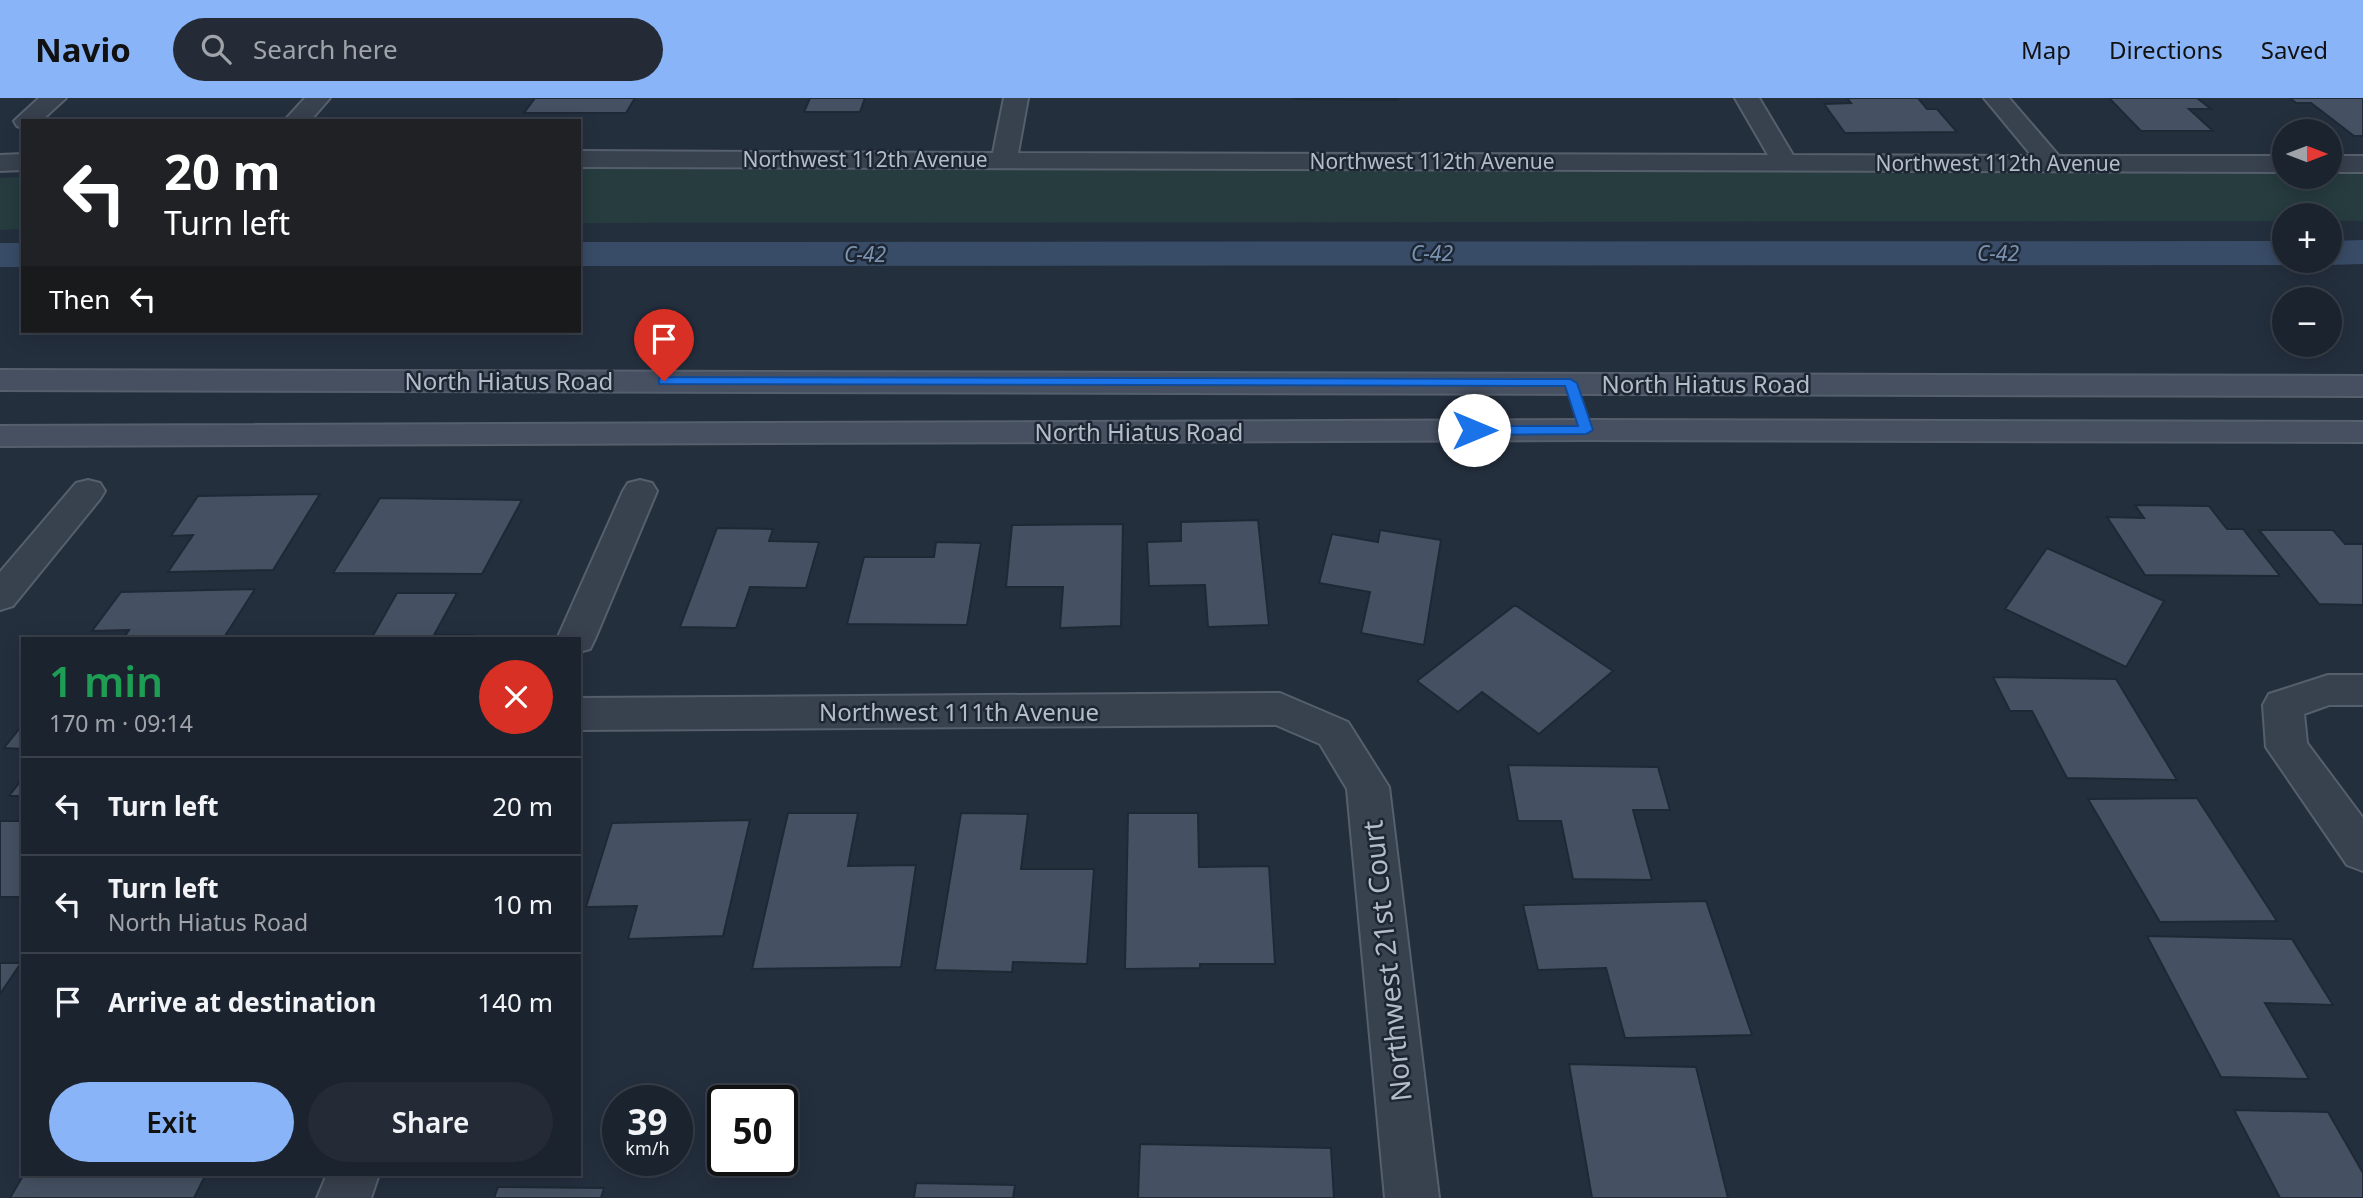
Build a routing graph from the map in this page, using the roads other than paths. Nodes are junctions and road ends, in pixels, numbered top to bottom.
1 (54, 98) edge
2 (318, 98) edge
3 (1016, 98) edge
4 (1747, 98) edge
5 (1996, 98) edge
6 (28, 119) edge
7 (298, 119) edge
8 (581, 159) edge
9 (1004, 159) junction
10 (21, 162) edge
11 (1786, 162) junction
12 (0, 163) edge
13 (2052, 163) junction
14 (2272, 164) edge
15 (2342, 164) edge
16 (2363, 164) edge
17 (0, 380) edge
18 (1570, 383) junction
19 (2363, 386) edge
20 (1586, 430) junction
21 (2363, 432) edge
22 (0, 436) edge
23 (88, 491) dead end
24 (640, 491) dead end
25 (0, 597) edge
26 (577, 637) edge
27 (2363, 690) edge
28 (581, 714) edge
29 (1334, 733) joint
30 (2363, 852) edge
31 (353, 1176) edge
32 (344, 1198) edge
33 (1412, 1198) edge

1 - 6 street
2 - 7 street
3 - 9 street
4 - 11 street
5 - 13 street
8 - 9 street, Northwest 112th Avenue
9 - 11 street, Northwest 112th Avenue
10 - 12 street
11 - 13 street, Northwest 112th Avenue
13 - 14 street, Northwest 112th Avenue
15 - 16 street
17 - 18 main road, North Hiatus Road
18 - 19 main road, North Hiatus Road
18 - 20 main road
20 - 21 main road, North Hiatus Road
20 - 22 main road, North Hiatus Road
23 - 25 street
24 - 26 street
27 - 30 street
28 - 29 street, Northwest 111th Avenue
29 - 33 street, Northwest 21st Court
31 - 32 street

